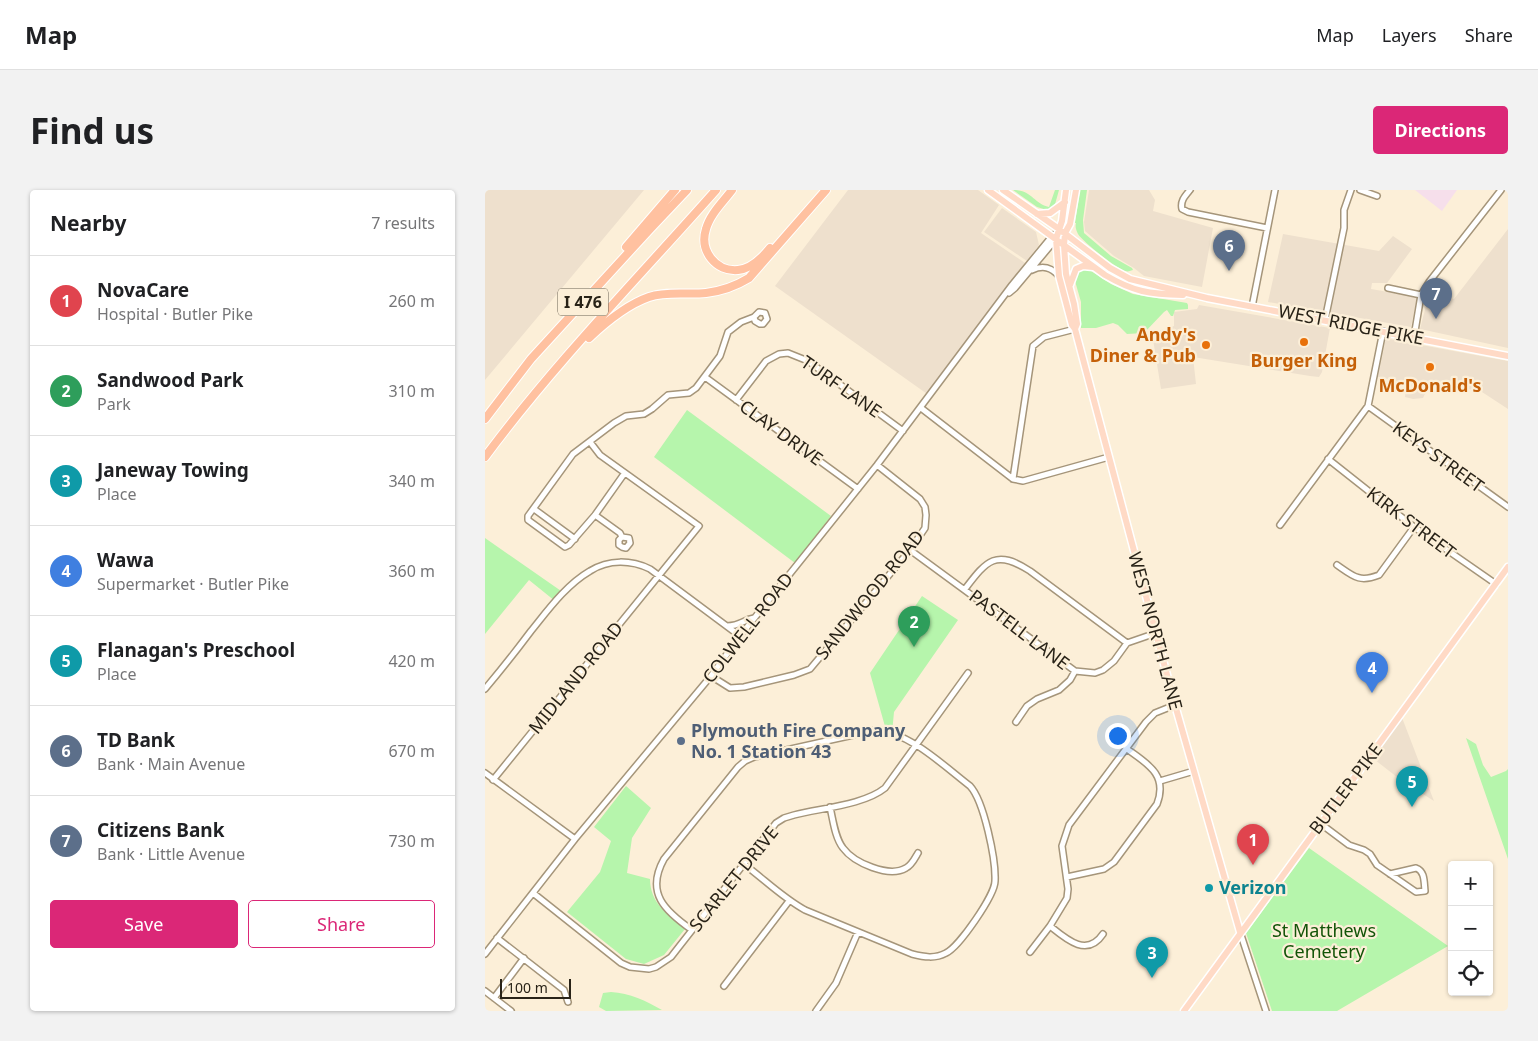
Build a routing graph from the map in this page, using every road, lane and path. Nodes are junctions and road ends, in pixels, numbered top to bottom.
1 (675, 190) edge
2 (687, 190) edge
3 (716, 190) edge
4 (732, 190) edge
5 (820, 190) edge
6 (827, 190) edge
7 (989, 190) edge
8 (1003, 190) edge
9 (1067, 190) edge
10 (1076, 190) edge
11 (1190, 190) edge
12 (1275, 190) edge
13 (1351, 190) edge
14 (1360, 190) edge
15 (1501, 190) edge
16 (1377, 196) dead end
17 (1065, 202) junction
18 (1037, 214) junction
19 (1267, 228) junction
20 (1059, 229) junction
21 (1065, 234) junction
22 (1054, 237) junction
23 (1064, 245) junction
24 (1094, 267) junction
25 (1029, 271) junction
26 (1059, 276) junction
27 (1069, 286) junction
28 (1389, 288) dead end
29 (1194, 295) junction
30 (1421, 295) junction
31 (1004, 296) junction
32 (1252, 306) junction
33 (754, 317) dead end
34 (1325, 320) junction
35 (1075, 329) junction
36 (1383, 331) junction
37 (1414, 337) junction
38 (1508, 356) edge
39 (531, 359) junction
40 (550, 376) junction
41 (705, 377) junction
42 (736, 400) junction
43 (1368, 406) junction
44 (921, 408) junction
45 (485, 419) edge
46 (903, 431) junction
47 (590, 442) junction
48 (1109, 456) junction
49 (485, 457) edge
50 (1328, 459) junction
51 (877, 465) junction
52 (624, 474) junction
53 (1013, 479) junction
54 (858, 489) junction
55 (1508, 507) edge
56 (534, 509) junction
57 (595, 515) junction
58 (1281, 525) dead end
59 (1414, 527) junction
60 (622, 537) dead end
61 (575, 539) junction
62 (910, 550) junction
63 (1337, 565) dead end
64 (1508, 567) edge
65 (659, 577) junction
66 (1496, 584) junction
67 (965, 589) junction
68 (754, 618) junction
69 (726, 626) junction
70 (1156, 633) junction
71 (740, 636) junction
72 (1127, 643) junction
73 (1075, 671) junction
74 (968, 673) dead end
75 (711, 676) junction
76 (485, 689) edge
77 (1175, 705) junction
78 (1017, 722) dead end
79 (915, 744) junction
80 (1127, 749) junction
81 (1193, 771) junction
82 (485, 774) edge
83 (493, 780) junction
84 (1160, 781) junction
85 (831, 807) junction
86 (1321, 824) junction
87 (575, 838) junction
88 (918, 853) dead end
89 (745, 865) junction
90 (1390, 874) junction
91 (1067, 877) junction
92 (533, 893) junction
93 (789, 901) junction
94 (1050, 926) junction
95 (693, 930) junction
96 (858, 932) junction
97 (1240, 932) junction
98 (1103, 934) dead end
99 (497, 938) junction
100 (1031, 952) dead end
101 (485, 954) edge
102 (523, 958) junction
103 (724, 986) dead end
104 (485, 991) edge
105 (494, 998) junction
106 (569, 1002) dead end
107 (511, 1011) edge
108 (816, 1011) edge
109 (1184, 1011) edge
110 (1266, 1011) edge

1 - 39 highway
2 - 39 highway, I 476
3 - 40 highway, I 476
4 - 5 highway
6 - 40 highway
7 - 22 main road, WEST RIDGE PIKE
8 - 18 main road, WEST RIDGE PIKE
9 - 17 main road, WEST NORTH LANE
10 - 21 main road, WEST NORTH LANE
11 - 19 street
12 - 19 street
13 - 34 street
14 - 16 street
15 - 30 street
17 - 18 main road
17 - 20 main road, WEST NORTH LANE
18 - 20 main road, WEST RIDGE PIKE
19 - 32 street
20 - 21 main road, WEST RIDGE PIKE
20 - 22 main road, WEST NORTH LANE
21 - 22 main road
21 - 23 main road, WEST NORTH LANE
21 - 29 main road, WEST RIDGE PIKE
22 - 23 main road, WEST RIDGE PIKE
22 - 25 street, COLWELL ROAD
22 - 26 main road, WEST NORTH LANE
22 - 31 street, COLWELL ROAD
23 - 24 main road, WEST RIDGE PIKE
23 - 27 main road, WEST NORTH LANE
24 - 27 main road
24 - 29 main road, WEST RIDGE PIKE
25 - 26 street
25 - 31 street, COLWELL ROAD
26 - 35 main road, WEST NORTH LANE
27 - 35 main road, WEST NORTH LANE
28 - 30 street
29 - 32 main road, WEST RIDGE PIKE
30 - 37 street
31 - 44 street, COLWELL ROAD
32 - 34 main road, WEST RIDGE PIKE
33 - 41 street
34 - 36 main road, WEST RIDGE PIKE
35 - 48 main road, WEST NORTH LANE
35 - 53 street
36 - 37 main road, WEST RIDGE PIKE
36 - 43 street
37 - 38 main road, WEST RIDGE PIKE
39 - 45 highway, I 476
40 - 49 highway, I 476
41 - 42 street, CLAY DRIVE
41 - 47 street
42 - 46 street, TURF LANE
42 - 54 street, CLAY DRIVE
43 - 50 street
43 - 55 street, KEYS STREET
44 - 46 street, COLWELL ROAD
44 - 53 street
46 - 51 street, COLWELL ROAD
47 - 52 street
47 - 56 street
48 - 53 street
48 - 70 main road, WEST NORTH LANE
50 - 58 street
50 - 59 street, KIRK STREET
51 - 54 street, COLWELL ROAD
51 - 62 street, SANDWOOD ROAD
52 - 57 street
52 - 65 street, MIDLAND ROAD
54 - 68 street, COLWELL ROAD
56 - 61 street
56 - 61 street
57 - 60 street
57 - 61 street
59 - 63 street
59 - 66 street, KIRK STREET
62 - 67 street, PASTELL LANE
62 - 75 street, SANDWOOD ROAD
64 - 66 main road, BUTLER PIKE
65 - 69 street
65 - 76 street
65 - 83 street, MIDLAND ROAD
66 - 86 main road, BUTLER PIKE
67 - 72 street
67 - 73 street, PASTELL LANE
68 - 69 street
68 - 71 street, COLWELL ROAD
69 - 71 street
70 - 72 street
70 - 77 main road, WEST NORTH LANE
71 - 75 street, COLWELL ROAD
72 - 73 street, PASTELL LANE
73 - 78 street
74 - 79 street, SCARLET DRIVE
75 - 87 street, COLWELL ROAD
77 - 80 street
77 - 81 main road, WEST NORTH LANE
79 - 85 street, SCARLET DRIVE
79 - 95 street
79 - 96 street
80 - 84 street
80 - 91 street
81 - 84 street
81 - 97 main road, WEST NORTH LANE
82 - 83 street
83 - 87 street
84 - 91 street
85 - 88 street
85 - 89 street, SCARLET DRIVE
86 - 90 street
86 - 97 main road, BUTLER PIKE
87 - 92 street, COLWELL ROAD
89 - 93 street
89 - 95 street, SCARLET DRIVE
90 - 90 street
91 - 94 street
92 - 95 street, SCARLET DRIVE
92 - 99 street, COLWELL ROAD
93 - 96 street
93 - 103 street
94 - 98 street
94 - 100 street
96 - 108 street
97 - 109 main road, BUTLER PIKE
97 - 110 street
99 - 101 street, COLWELL ROAD
99 - 102 street
102 - 105 street
102 - 106 street
104 - 105 street
105 - 107 street

